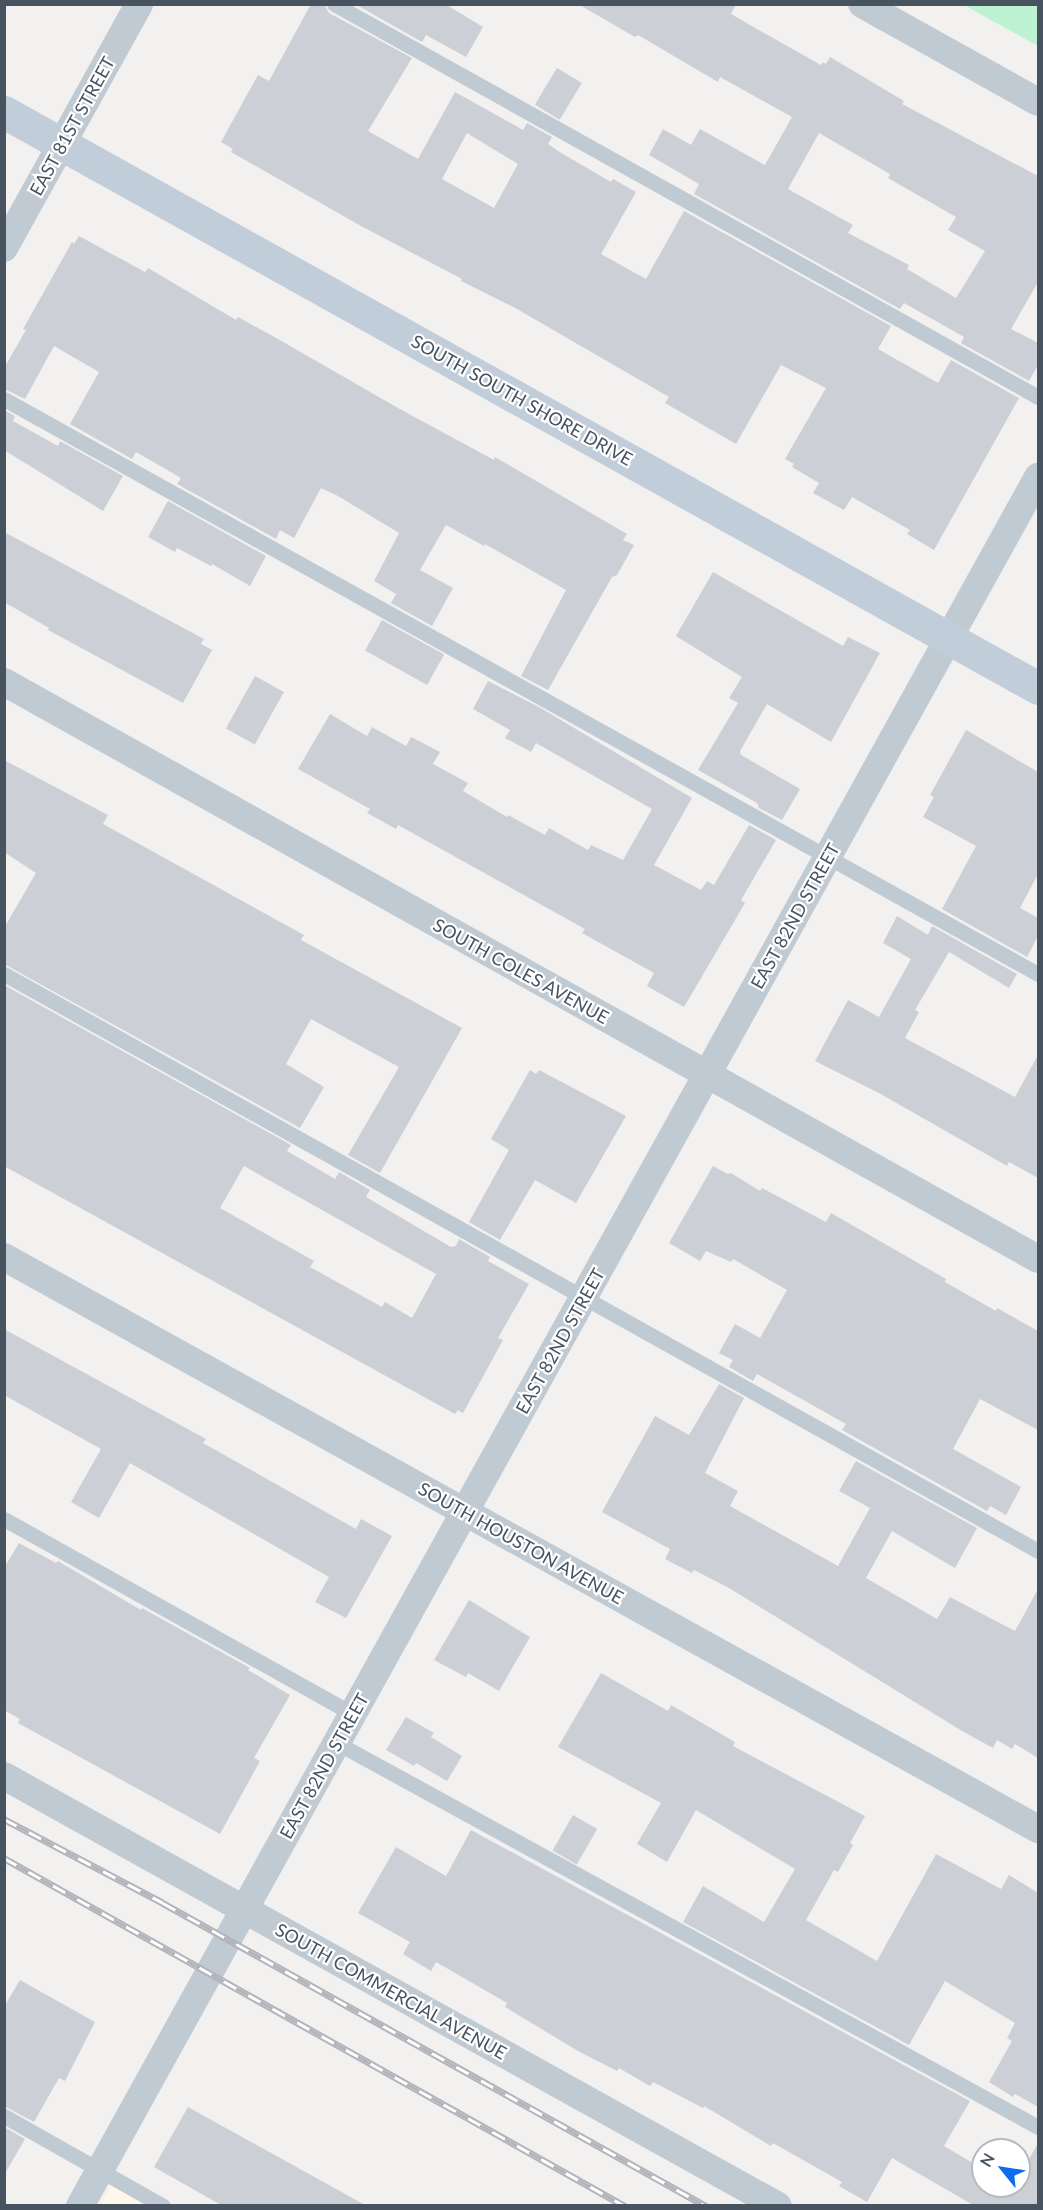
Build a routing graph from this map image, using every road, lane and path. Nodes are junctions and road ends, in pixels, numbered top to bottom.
1 (139, 4) edge
2 (334, 4) edge
3 (862, 4) edge
4 (1038, 102) edge
5 (4, 112) edge
6 (62, 144) junction
7 (4, 248) edge
8 (1038, 397) edge
9 (4, 399) edge
10 (1038, 477) edge
11 (949, 638) junction
12 (4, 682) edge
13 (1038, 688) edge
14 (828, 857) junction
15 (4, 974) edge
16 (1038, 974) edge
17 (708, 1074) junction
18 (4, 1257) edge
19 (1038, 1259) edge
20 (584, 1297) junction
21 (465, 1512) junction
22 (4, 1519) edge
23 (1038, 1551) edge
24 (353, 1714) junction
25 (337, 1743) junction
26 (4, 1776) edge
27 (1038, 1829) edge
28 (245, 1909) junction
29 (4, 2116) edge
30 (1038, 2127) edge
31 (100, 2170) junction
32 (80, 2205) edge
33 (163, 2205) edge
34 (778, 2205) edge

1 - 6 street, EAST 81ST STREET
2 - 8 lane
3 - 4 street
5 - 6 street, SOUTH SOUTH SHORE DRIVE
6 - 7 street, EAST 81ST STREET
6 - 11 street, SOUTH SOUTH SHORE DRIVE
9 - 14 lane
10 - 11 street, EAST 82ND STREET
11 - 13 street, SOUTH SOUTH SHORE DRIVE
11 - 14 street, EAST 82ND STREET
12 - 17 street, SOUTH COLES AVENUE
14 - 16 lane
14 - 17 street, EAST 82ND STREET
15 - 20 lane
17 - 19 street, SOUTH COLES AVENUE
17 - 20 street, EAST 82ND STREET
18 - 21 street, SOUTH HOUSTON AVENUE
20 - 21 street, EAST 82ND STREET
20 - 23 lane
21 - 24 street, EAST 82ND STREET
21 - 27 street, SOUTH HOUSTON AVENUE
22 - 24 lane
24 - 25 street, EAST 82ND STREET
25 - 28 street, EAST 82ND STREET
25 - 30 lane
26 - 28 street, SOUTH COMMERCIAL AVENUE
28 - 31 street, EAST 82ND STREET
28 - 34 street, SOUTH COMMERCIAL AVENUE
29 - 31 lane
31 - 32 street, EAST 82ND STREET
31 - 33 lane

